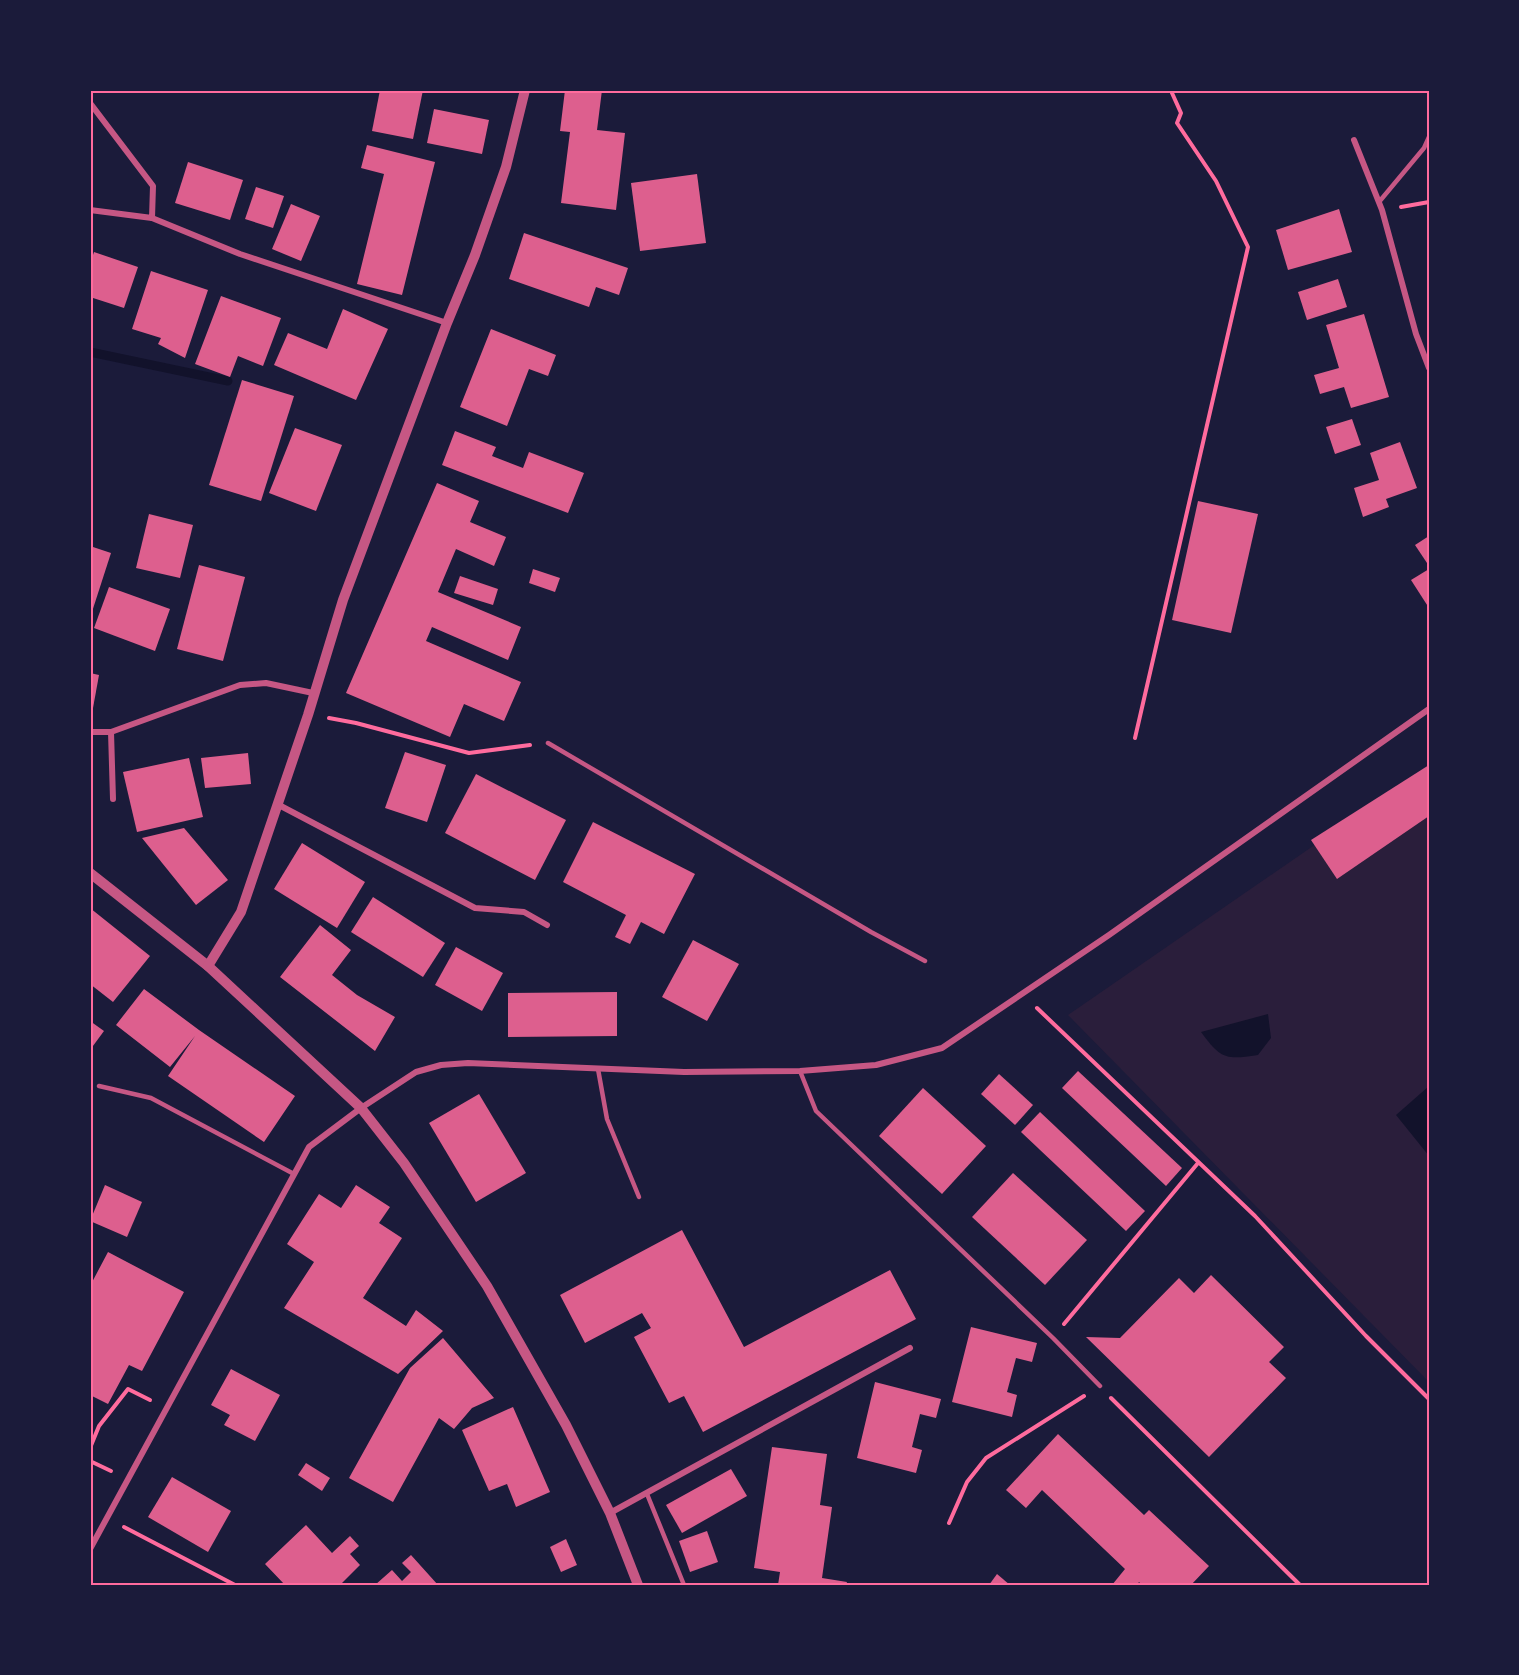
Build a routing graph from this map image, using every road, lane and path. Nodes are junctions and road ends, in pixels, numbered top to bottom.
1 (525, 90) edge
2 (1173, 90) edge
3 (90, 103) edge
4 (1429, 137) edge
5 (1354, 140) dead end
6 (1379, 202) junction
7 (1429, 202) edge
8 (90, 210) edge
9 (1382, 210) junction
10 (152, 218) junction
11 (447, 323) junction
12 (1429, 368) edge
13 (313, 693) junction
14 (1429, 709) edge
15 (308, 715) junction
16 (90, 732) edge
17 (111, 732) junction
18 (1135, 738) dead end
19 (548, 743) joint
20 (113, 799) dead end
21 (277, 804) junction
22 (90, 873) edge
23 (547, 924) dead end
24 (925, 961) dead end
25 (208, 966) junction
26 (1023, 994) junction
27 (598, 1069) junction
28 (800, 1071) junction
29 (99, 1086) dead end
30 (361, 1108) junction
31 (1198, 1163) junction
32 (294, 1174) junction
33 (639, 1197) dead end
34 (1053, 1338) junction
35 (910, 1348) dead end
36 (1100, 1386) junction
37 (1429, 1399) edge
38 (167, 1408) junction
39 (90, 1447) edge
40 (647, 1494) junction
41 (610, 1513) junction
42 (107, 1518) junction
43 (949, 1523) dead end
44 (90, 1549) edge
45 (235, 1585) edge
46 (638, 1585) edge
47 (684, 1585) edge
48 (1300, 1585) edge

1 - 11 street
2 - 18 path
3 - 10 street
4 - 6 lane
5 - 6 street
6 - 9 street
7 - 9 path
8 - 10 street
9 - 12 street
10 - 11 street
11 - 13 street
13 - 15 street
13 - 17 street
14 - 26 street
15 - 19 path
15 - 21 street
16 - 17 street
17 - 20 street
19 - 24 lane
21 - 23 street
21 - 25 street
22 - 25 street
25 - 30 street
26 - 28 street
26 - 31 path
27 - 28 street
27 - 30 street
27 - 33 lane
28 - 34 lane
29 - 32 lane
30 - 32 street
30 - 41 street
31 - 34 path
31 - 37 path
32 - 38 street
34 - 36 lane
35 - 40 street
36 - 43 path
36 - 48 path
38 - 39 path
38 - 42 street
40 - 41 street
40 - 47 lane
41 - 46 street
42 - 44 street
42 - 45 path

